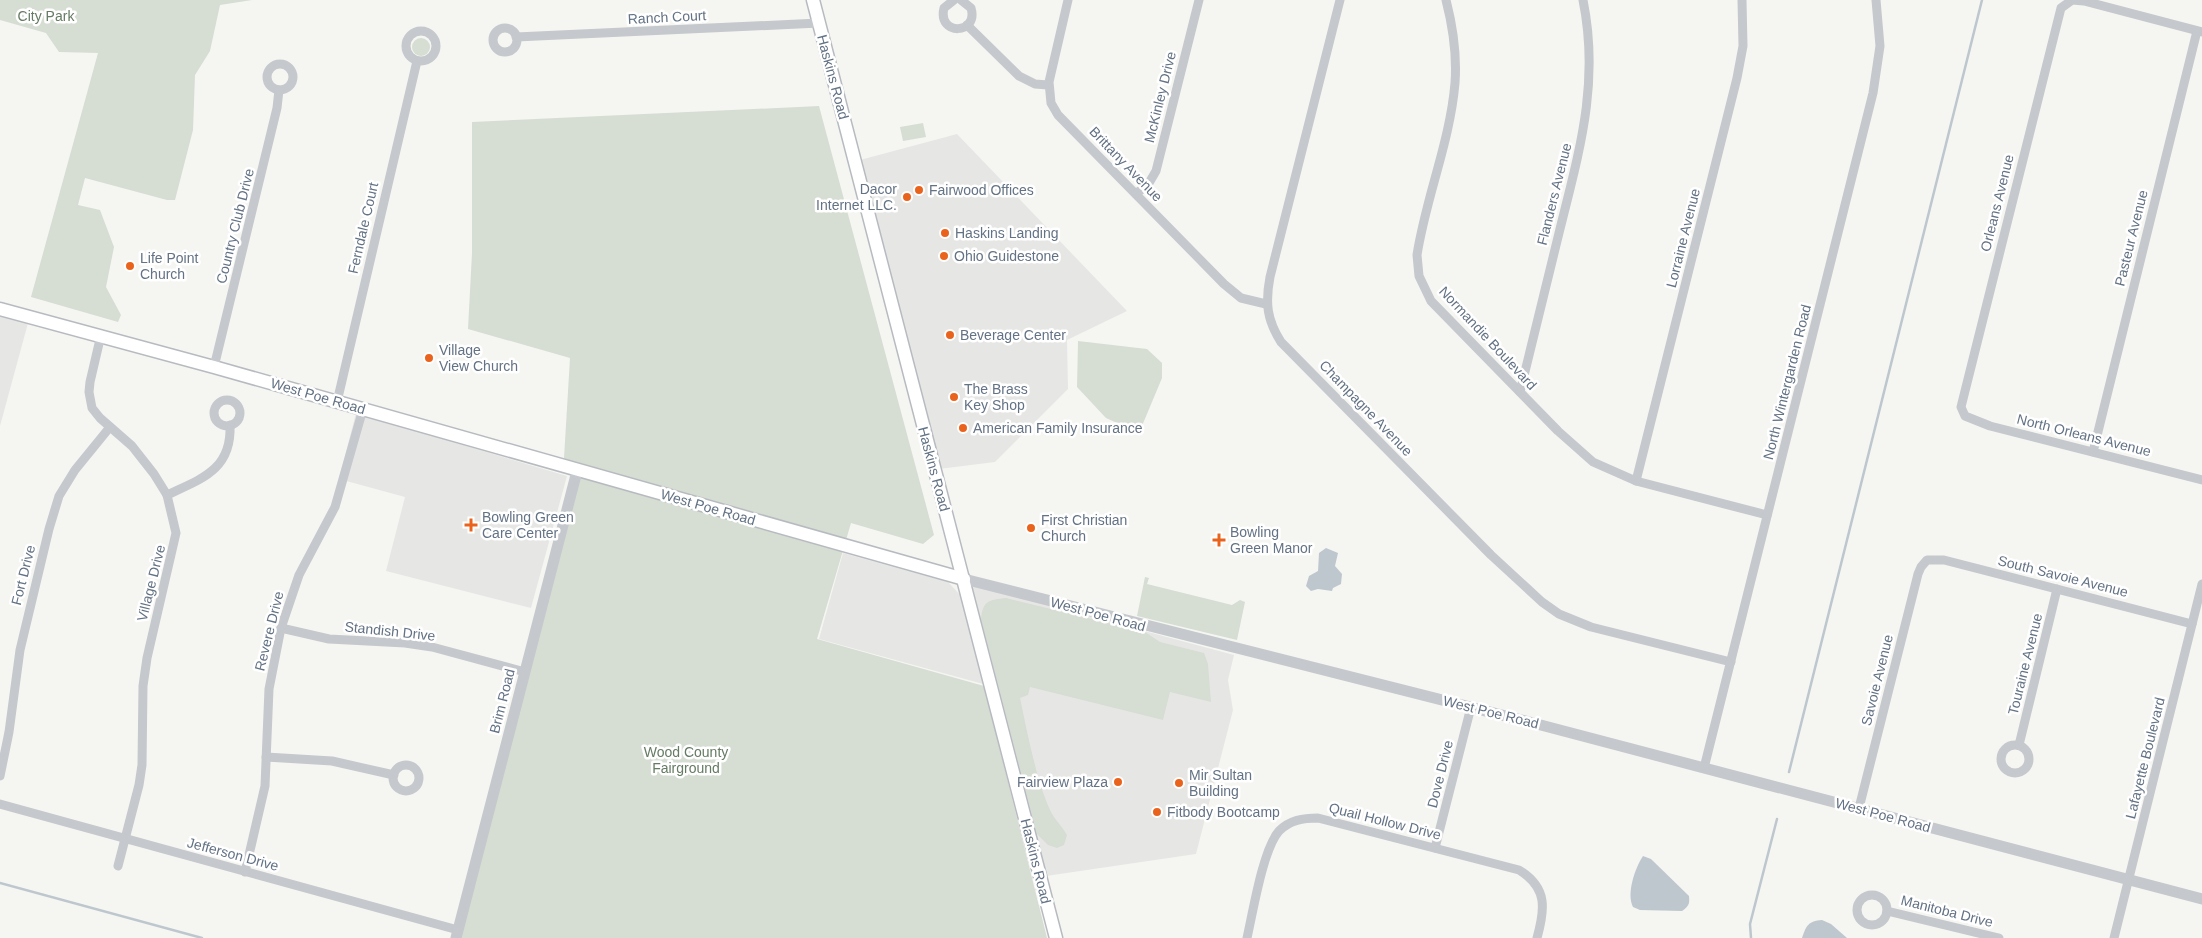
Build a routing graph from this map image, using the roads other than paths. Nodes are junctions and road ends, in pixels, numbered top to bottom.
1 (813, 0) edge
2 (954, 0) edge
3 (961, 0) edge
4 (1068, 0) edge
5 (1198, 0) edge
6 (1340, 0) edge
7 (1446, 0) edge
8 (1584, 0) edge
9 (1742, 0) edge
10 (1876, 0) edge
11 (819, 23) junction
12 (967, 25) junction
13 (2199, 31) edge
14 (516, 37) dead end
15 (417, 61) dead end
16 (1048, 85) junction
17 (279, 90) dead end
18 (1136, 194) junction
19 (1266, 304) junction
20 (0, 309) edge
21 (101, 336) junction
22 (214, 367) junction
23 (1520, 392) junction
24 (337, 402) junction
25 (363, 409) junction
26 (1962, 412) joint
27 (230, 425) dead end
28 (110, 428) junction
29 (2093, 452) junction
30 (577, 471) junction
31 (2202, 480) edge
32 (1636, 482) junction
33 (167, 495) junction
34 (1767, 515) junction
35 (1927, 560) joint
36 (964, 579) junction
37 (2202, 584) edge
38 (2057, 589) junction
39 (2192, 624) junction
40 (281, 628) junction
41 (1731, 662) junction
42 (525, 672) junction
43 (1471, 707) junction
44 (2019, 745) dead end
45 (266, 757) junction
46 (1704, 768) junction
47 (394, 775) dead end
48 (0, 776) edge
49 (0, 804) edge
50 (1859, 808) junction
51 (125, 839) junction
52 (1435, 848) junction
53 (118, 866) dead end
54 (246, 872) junction
55 (2130, 881) junction
56 (2202, 899) edge
57 (1887, 911) dead end
58 (457, 934) edge
59 (1985, 936) edge
60 (1056, 938) edge
61 (1247, 938) edge
62 (1537, 938) edge
63 (1999, 938) edge
64 (2114, 938) edge

1 - 11 main road, Haskins Road
2 - 12 street
3 - 12 street
4 - 16 street, Brittany Avenue
5 - 18 street, McKinley Drive
6 - 19 street, Champagne Avenue
7 - 23 street, Normandie Boulevard
8 - 23 street, Flanders Avenue
9 - 32 street, Lorraine Avenue
10 - 34 street, North Wintergarden Road
11 - 14 street, Ranch Court
11 - 36 main road, Haskins Road
12 - 16 street
13 - 26 street, Orleans Avenue
13 - 29 street, Pasteur Avenue
15 - 24 street, Ferndale Court
16 - 18 street, Brittany Avenue
17 - 22 street, Country Club Drive
18 - 19 street, Brittany Avenue
19 - 41 street, Champagne Avenue
20 - 21 main road, West Poe Road
21 - 22 main road, West Poe Road
21 - 28 street, Village Drive
22 - 24 main road, West Poe Road
23 - 32 street, Normandie Boulevard
24 - 25 main road, West Poe Road
25 - 30 main road, West Poe Road
25 - 40 street, Revere Drive
26 - 29 street, North Orleans Avenue
27 - 33 street
28 - 33 street, Village Drive
28 - 48 street, Fort Drive
29 - 31 street, North Orleans Avenue
30 - 36 main road, West Poe Road
30 - 42 street, Brim Road
32 - 34 street, Normandie Boulevard
33 - 51 street, Village Drive
34 - 41 street, North Wintergarden Road
35 - 38 street, South Savoie Avenue
35 - 50 street, Savoie Avenue
36 - 43 street, West Poe Road
36 - 60 main road, Haskins Road
37 - 39 street, Lafayette Boulevard
38 - 39 street, South Savoie Avenue
38 - 44 street, Touraine Avenue
39 - 55 street, Lafayette Boulevard
40 - 42 street, Standish Drive
40 - 45 street, Revere Drive
41 - 46 street, North Wintergarden Road
42 - 58 street, Brim Road
43 - 46 street, West Poe Road
43 - 52 street, Dove Drive
45 - 47 street
45 - 54 street, Revere Drive
46 - 50 street, West Poe Road
49 - 51 street, Jefferson Drive
50 - 55 street, West Poe Road
51 - 53 street, Village Drive
51 - 54 street, Jefferson Drive
52 - 61 street, Quail Hollow Drive
52 - 62 street, Quail Hollow Drive
54 - 58 street, Jefferson Drive
55 - 56 street, West Poe Road
55 - 64 street, Lafayette Boulevard
57 - 59 street, Manitoba Drive
59 - 63 street, Manitoba Drive

